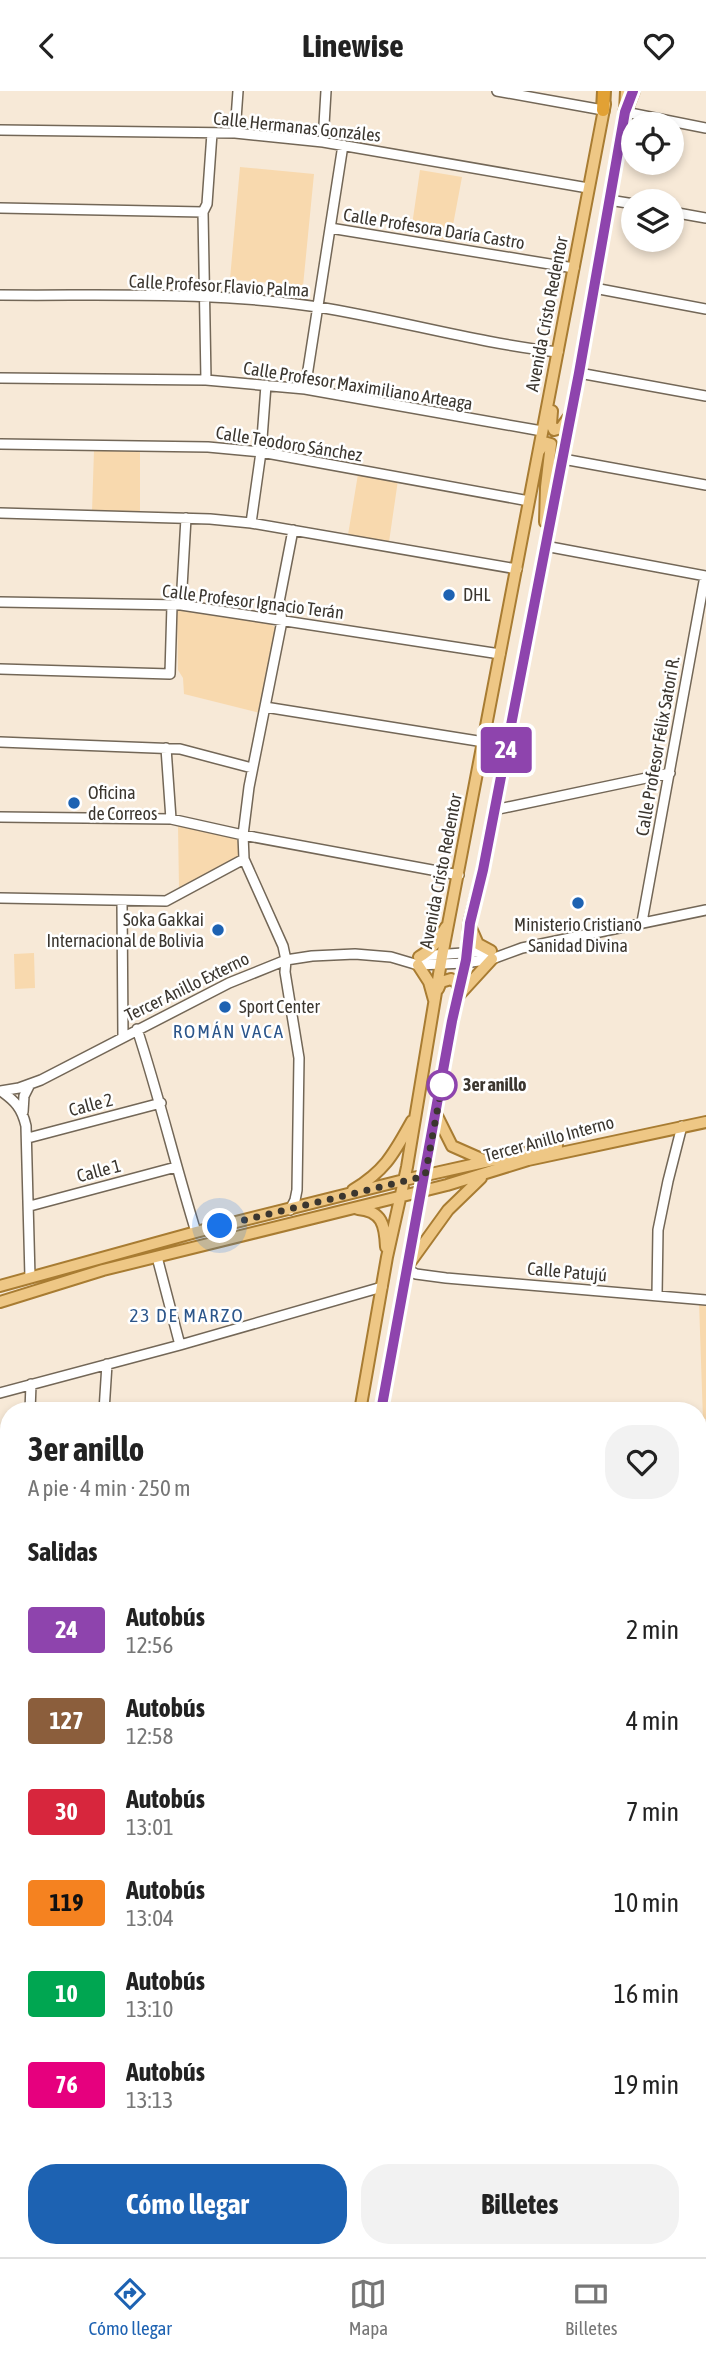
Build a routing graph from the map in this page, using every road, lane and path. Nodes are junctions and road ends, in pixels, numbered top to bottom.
1 (238, 91) edge
2 (326, 91) edge
3 (496, 91) edge
4 (604, 91) edge
5 (610, 91) edge
6 (626, 91) edge
7 (633, 91) edge
8 (603, 110) junction
9 (625, 112) joint
10 (684, 124) edge
11 (706, 128) edge
12 (0, 130) edge
13 (212, 133) junction
14 (235, 133) junction
15 (621, 134) edge
16 (323, 142) junction
17 (343, 145) junction
18 (588, 188) junction
19 (609, 200) junction
20 (621, 202) edge
21 (0, 208) edge
22 (203, 212) junction
23 (684, 214) edge
24 (706, 218) edge
25 (330, 227) junction
26 (574, 268) junction
27 (594, 288) junction
28 (0, 295) edge
29 (204, 297) junction
30 (317, 307) junction
31 (706, 309) edge
32 (560, 339) junction
33 (558, 352) junction
34 (579, 373) junction
35 (0, 378) edge
36 (206, 380) junction
37 (266, 385) junction
38 (304, 389) junction
39 (706, 396) edge
40 (572, 411) junction
41 (542, 431) junction
42 (0, 444) edge
43 (261, 452) junction
44 (562, 459) junction
45 (537, 460) junction
46 (706, 485) edge
47 (529, 501) junction
48 (0, 513) edge
49 (186, 518) junction
50 (251, 523) junction
51 (293, 530) junction
52 (546, 541) junction
53 (517, 569) junction
54 (705, 576) edge
55 (0, 602) edge
56 (176, 605) junction
57 (282, 621) junction
58 (500, 655) junction
59 (0, 669) edge
60 (265, 707) junction
61 (0, 742) edge
62 (484, 742) junction
63 (166, 748) junction
64 (252, 768) junction
65 (670, 773) junction
66 (494, 810) junction
67 (0, 817) edge
68 (171, 818) junction
69 (243, 835) junction
70 (244, 859) junction
71 (459, 875) junction
72 (0, 898) edge
73 (122, 902) junction
74 (706, 910) edge
75 (449, 922) junction
76 (642, 922) junction
77 (470, 923) junction
78 (491, 955) junction
79 (466, 958) junction
80 (286, 960) junction
81 (442, 960) junction
82 (418, 961) junction
83 (459, 993) junction
84 (436, 997) junction
85 (137, 1029) junction
86 (123, 1036) junction
87 (30, 1084) junction
88 (0, 1091) edge
89 (161, 1103) junction
90 (417, 1112) junction
91 (23, 1114) junction
92 (437, 1115) junction
93 (706, 1116) edge
94 (706, 1122) edge
95 (682, 1126) junction
96 (28, 1138) junction
97 (486, 1161) junction
98 (176, 1167) junction
99 (486, 1174) junction
100 (425, 1176) junction
101 (404, 1180) junction
102 (297, 1190) junction
103 (422, 1191) junction
104 (342, 1196) junction
105 (401, 1196) junction
106 (311, 1205) junction
107 (30, 1206) junction
108 (352, 1209) junction
109 (290, 1210) junction
110 (196, 1232) junction
111 (157, 1257) junction
112 (387, 1257) junction
113 (66, 1267) junction
114 (407, 1268) junction
115 (425, 1275) junction
116 (30, 1277) junction
117 (70, 1281) junction
118 (0, 1286) edge
119 (382, 1287) junction
120 (404, 1287) junction
121 (657, 1295) junction
122 (706, 1300) edge
123 (0, 1302) edge
124 (180, 1345) junction
125 (107, 1364) junction
126 (32, 1384) junction
127 (0, 1393) edge
128 (31, 1402) edge
129 (105, 1402) edge
130 (362, 1402) edge
131 (383, 1402) edge

1 - 14 street
2 - 16 street
3 - 8 street
4 - 8 highway
5 - 8 main road, Avenida Cristo Redentor
6 - 9 main road
7 - 9 highway
8 - 18 main road, Avenida Cristo Redentor
10 - 11 street
12 - 13 street, Calle Hermanas Gonzáles
13 - 14 street, Calle Hermanas Gonzáles
13 - 22 street
14 - 16 street, Calle Hermanas Gonzáles
15 - 19 main road
16 - 17 street, Calle Hermanas Gonzáles
17 - 18 street, Calle Hermanas Gonzáles
17 - 25 street
18 - 26 main road, Avenida Cristo Redentor
19 - 20 street
19 - 27 main road
21 - 22 street
22 - 29 street
23 - 24 street
25 - 26 street, Calle Profesora Daría Castro
25 - 30 street
26 - 32 main road, Avenida Cristo Redentor
27 - 31 street
27 - 34 main road
28 - 29 street, Calle Profesor Flavio Palma
29 - 30 street, Calle Profesor Flavio Palma
29 - 36 street
30 - 33 street, Calle Profesor Flavio Palma
30 - 38 street
32 - 33 main road, Avenida Cristo Redentor
32 - 40 main road
33 - 41 main road, Avenida Cristo Redentor
34 - 39 street
34 - 40 main road
35 - 36 street, Calle Profesor Maximiliano Arteaga
36 - 37 street, Calle Profesor Maximiliano Arteaga
37 - 38 street, Calle Profesor Maximiliano Arteaga
37 - 43 street
38 - 41 street, Calle Profesor Maximiliano Arteaga
40 - 44 main road
41 - 45 main road, Avenida Cristo Redentor
42 - 43 street, Calle Teodoro Sánchez
43 - 47 street, Calle Teodoro Sánchez
43 - 50 street
44 - 46 street
44 - 52 main road
45 - 47 main road, Avenida Cristo Redentor
45 - 52 main road
47 - 53 main road, Avenida Cristo Redentor
48 - 49 street
49 - 50 street
49 - 56 street
50 - 51 street
51 - 53 street
51 - 57 street
52 - 54 street
52 - 66 main road
53 - 58 main road, Avenida Cristo Redentor
54 - 65 street, Calle Profesor Félix Satori R.
55 - 56 street, Calle Profesor Ignacio Terán
56 - 57 street, Calle Profesor Ignacio Terán
56 - 59 street
57 - 58 street, Calle Profesor Ignacio Terán
57 - 60 street
58 - 62 main road, Avenida Cristo Redentor
60 - 62 street
60 - 64 street
61 - 63 street
62 - 71 main road, Avenida Cristo Redentor
63 - 64 street
63 - 68 street
64 - 69 street
65 - 66 street
65 - 76 street, Calle Profesor Félix Satori R.
66 - 77 main road
67 - 68 street
68 - 69 street
69 - 70 street
69 - 71 street
70 - 73 street
70 - 80 street
71 - 75 main road, Avenida Cristo Redentor
72 - 73 street
73 - 86 street
74 - 76 street, Tercer Anillo Externo
75 - 77 main road
75 - 81 main road, Avenida Cristo Redentor
75 - 82 main road
76 - 78 street, Tercer Anillo Externo
77 - 78 main road
77 - 79 main road
78 - 79 street, Tercer Anillo Externo
78 - 83 main road
79 - 81 street, Tercer Anillo Externo
79 - 83 main road
80 - 82 street, Tercer Anillo Externo
80 - 85 street, Tercer Anillo Externo
80 - 102 street
81 - 82 street, Tercer Anillo Externo
81 - 84 main road, Avenida Cristo Redentor
82 - 84 main road
83 - 84 main road
83 - 92 main road
84 - 90 main road, Avenida Cristo Redentor
85 - 86 street, Tercer Anillo Externo
85 - 89 street
86 - 87 street, Tercer Anillo Externo
87 - 88 street, Tercer Anillo Externo
87 - 91 street
88 - 91 street
89 - 96 street, Calle 2
89 - 98 street
90 - 101 main road, Avenida Cristo Redentor
90 - 104 main road
91 - 96 street
92 - 97 main road
92 - 100 main road
93 - 97 main road, Tercer Anillo Interno
94 - 95 main road, Tercer Anillo Interno
95 - 99 main road, Tercer Anillo Interno
95 - 121 street
96 - 107 street
97 - 100 main road, Tercer Anillo Interno
98 - 107 street, Calle 1
98 - 110 street
99 - 103 main road, Tercer Anillo Interno
99 - 114 main road
100 - 101 main road, Tercer Anillo Interno
100 - 103 main road
101 - 104 main road, Tercer Anillo Interno
101 - 105 main road, Avenida Cristo Redentor
102 - 106 street
102 - 109 street
103 - 105 main road, Tercer Anillo Interno
103 - 114 main road
104 - 106 main road
105 - 108 main road, Tercer Anillo Interno
105 - 112 main road, Avenida Cristo Redentor
106 - 109 main road
107 - 116 street
108 - 111 main road, Tercer Anillo Interno
108 - 112 main road
109 - 110 main road
110 - 113 main road
111 - 117 main road, Tercer Anillo Interno
111 - 124 street
112 - 119 main road, Avenida Cristo Redentor
113 - 116 main road
113 - 117 main road
114 - 115 street, Calle Patujú
114 - 120 main road
115 - 120 street
115 - 121 street, Calle Patujú
116 - 118 main road
117 - 123 main road, Tercer Anillo Interno
119 - 124 street
119 - 130 main road, Avenida Cristo Redentor
120 - 131 main road
121 - 122 street, Calle Patujú
124 - 125 street
125 - 126 street
125 - 129 street
126 - 127 street
126 - 128 street

